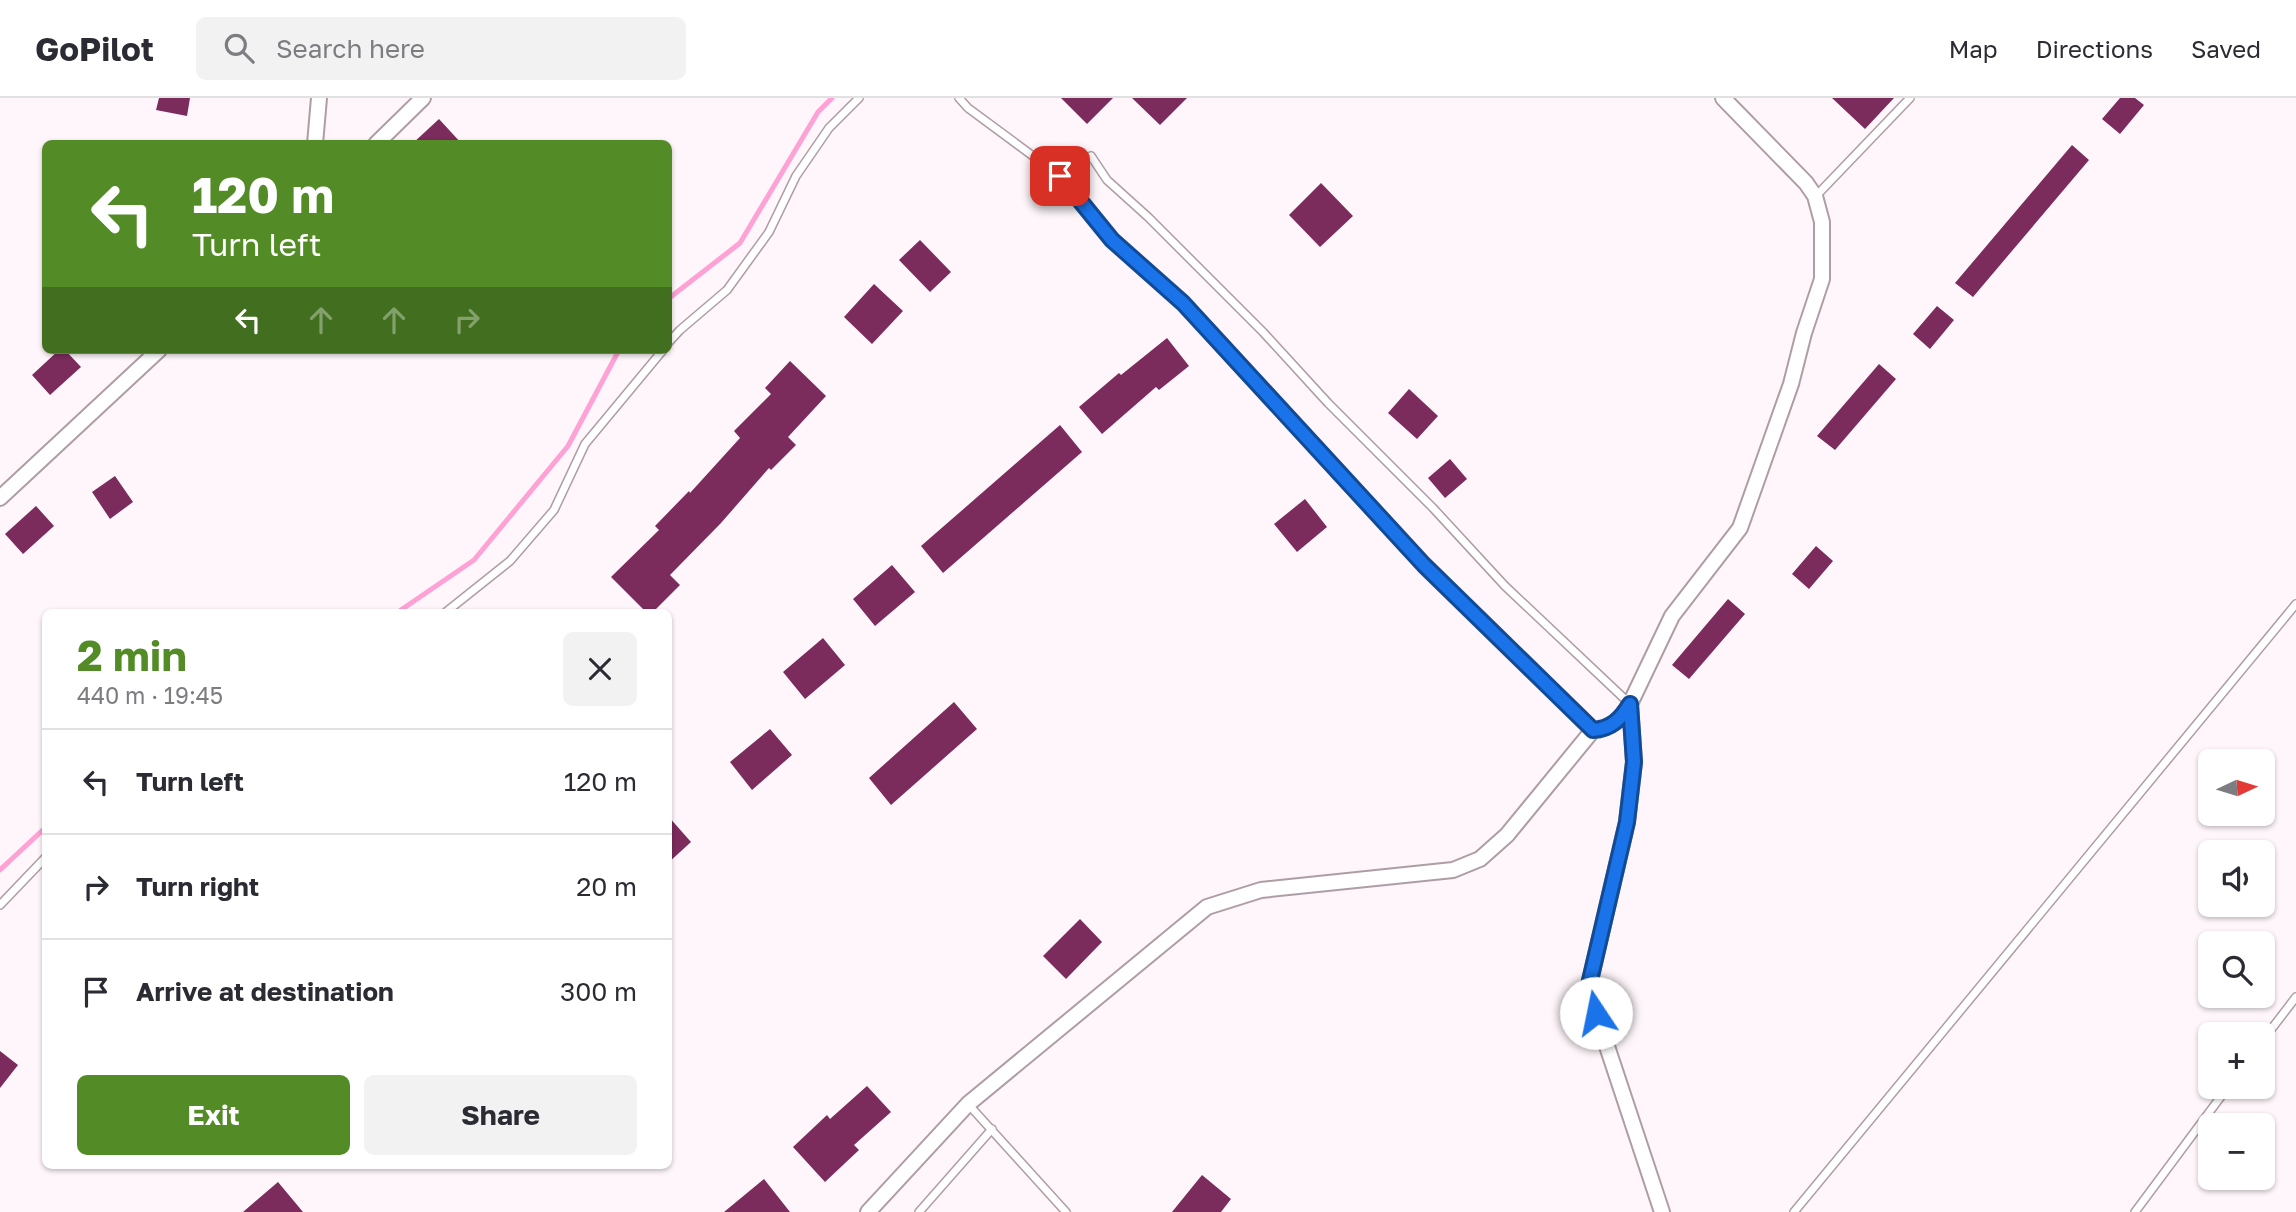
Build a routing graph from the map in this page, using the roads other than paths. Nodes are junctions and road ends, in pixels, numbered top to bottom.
1 (319, 98) edge
2 (423, 98) edge
3 (859, 98) edge
4 (959, 98) edge
5 (1723, 98) edge
6 (1910, 98) edge
7 (316, 140) edge
8 (380, 140) edge
9 (1091, 156) dead end
10 (1815, 196) junction
11 (672, 339) edge
12 (155, 354) edge
13 (660, 354) edge
14 (0, 498) edge
15 (2296, 604) edge
16 (450, 609) edge
17 (1630, 704) junction
18 (1593, 730) junction
19 (42, 861) edge
20 (0, 905) edge
21 (2296, 997) edge
22 (2275, 1024) edge
23 (2219, 1099) edge
24 (968, 1104) junction
25 (992, 1129) junction
26 (868, 1212) edge
27 (919, 1212) edge
28 (1066, 1212) edge
29 (1662, 1212) edge
30 (1794, 1212) edge
31 (2135, 1212) edge

1 - 7 street
2 - 8 street
3 - 11 lane
4 - 18 lane
5 - 10 street
6 - 10 lane
9 - 17 lane
10 - 17 street
12 - 14 street
13 - 16 lane
15 - 30 lane
17 - 18 lane
17 - 29 street
18 - 24 street
19 - 20 lane
21 - 22 lane
23 - 31 lane
24 - 25 lane
24 - 26 street
25 - 27 lane
25 - 28 lane

